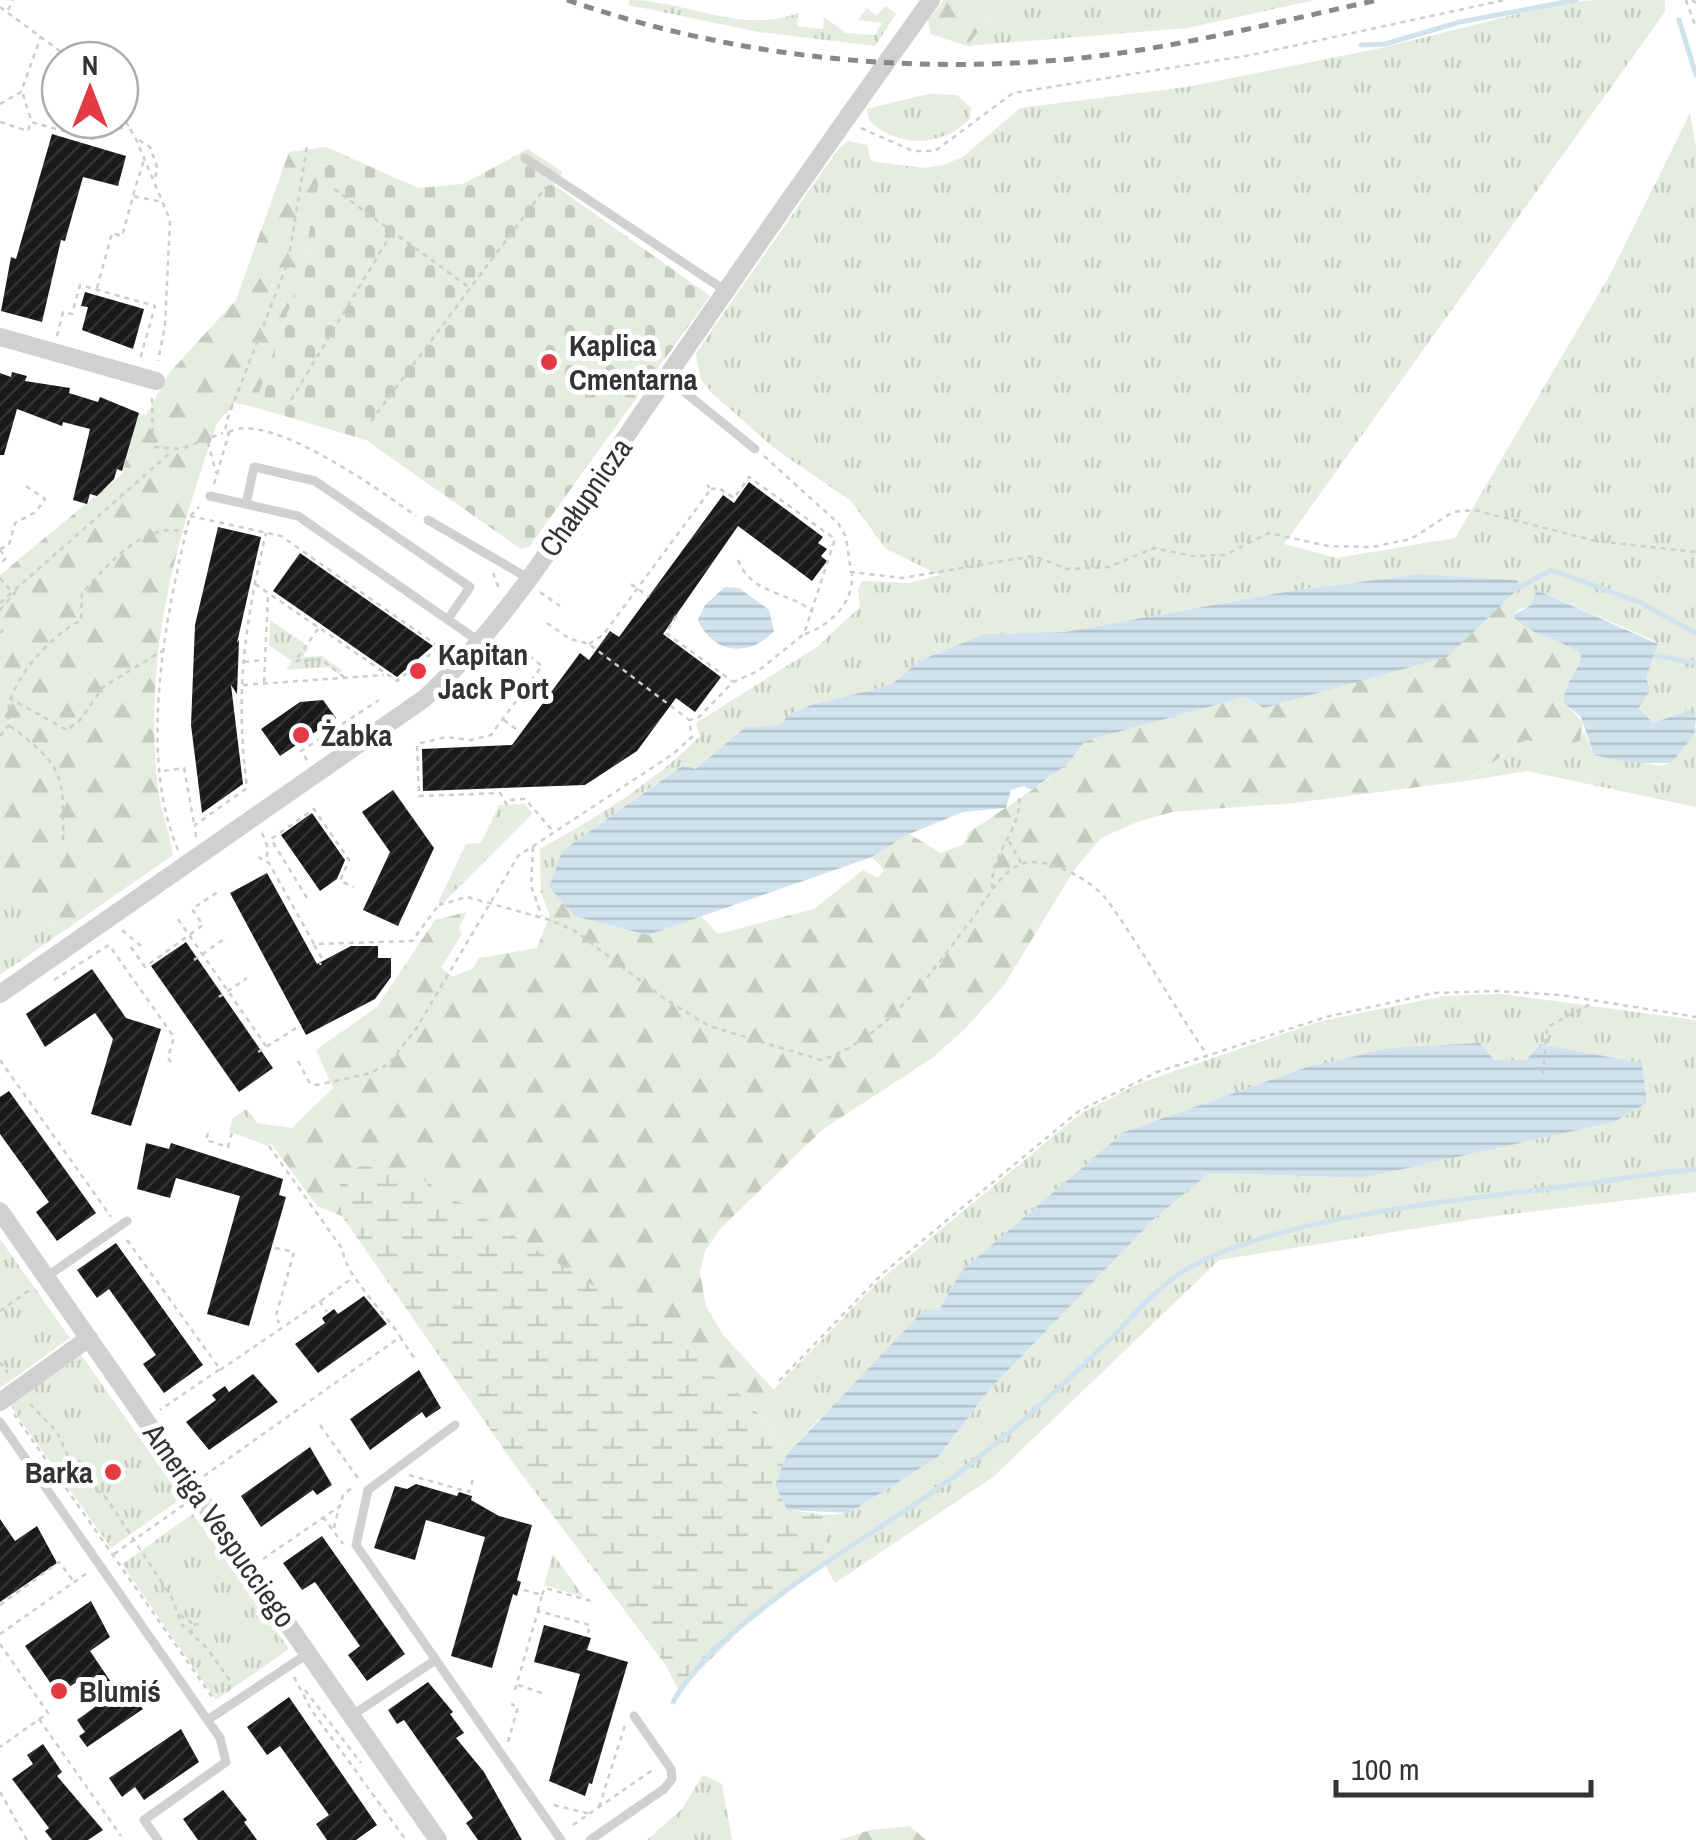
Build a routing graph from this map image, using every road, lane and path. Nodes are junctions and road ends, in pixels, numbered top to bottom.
1 (13, 0) edge
2 (931, 0) edge
3 (1505, 0) edge
4 (1691, 1) edge
5 (0, 7) edge
6 (7, 11) junction
7 (1696, 28) edge
8 (41, 34) junction
9 (48, 40) edge
10 (22, 92) junction
11 (0, 104) edge
12 (847, 119) junction
13 (0, 122) edge
14 (31, 122) junction
15 (40, 125) edge
16 (137, 140) edge
17 (138, 140) edge
18 (308, 146) dead end
19 (151, 150) junction
20 (142, 153) junction
21 (525, 158) dead end
22 (145, 160) junction
23 (156, 164) junction
24 (148, 167) junction
25 (552, 177) junction
26 (154, 180) junction
27 (334, 190) dead end
28 (132, 196) junction
29 (163, 202) junction
30 (393, 232) junction
31 (471, 289) junction
32 (96, 290) junction
33 (726, 290) junction
34 (0, 337) edge
35 (55, 342) dead end
36 (138, 366) dead end
37 (666, 377) junction
38 (156, 381) junction
39 (291, 400) dead end
40 (372, 421) dead end
41 (226, 433) junction
42 (208, 440) junction
43 (755, 449) joint
44 (174, 450) junction
45 (216, 476) junction
46 (26, 486) dead end
47 (210, 496) junction
48 (246, 504) junction
49 (190, 516) junction
50 (428, 520) joint
51 (186, 532) junction
52 (266, 533) junction
53 (0, 550) edge
54 (1696, 552) edge
55 (738, 560) dead end
56 (0, 564) edge
57 (483, 566) dead end
58 (852, 572) junction
59 (0, 578) edge
60 (532, 583) junction
61 (254, 584) junction
62 (631, 584) dead end
63 (638, 588) junction
64 (763, 589) junction
65 (13, 593) junction
66 (268, 593) junction
67 (758, 596) dead end
68 (648, 597) dead end
69 (499, 598) dead end
70 (0, 603) edge
71 (560, 606) dead end
72 (0, 610) edge
73 (814, 613) junction
74 (676, 616) dead end
75 (448, 619) junction
76 (548, 623) dead end
77 (319, 628) junction
78 (587, 634) dead end
79 (804, 634) junction
80 (482, 644) junction
81 (589, 644) junction
82 (163, 651) junction
83 (526, 653) dead end
84 (266, 660) junction
85 (242, 662) junction
86 (386, 674) junction
87 (345, 678) junction
88 (733, 682) junction
89 (264, 684) junction
90 (241, 685) junction
91 (525, 689) junction
92 (8, 697) junction
93 (379, 700) dead end
94 (544, 702) dead end
95 (502, 719) junction
96 (690, 720) junction
97 (8, 725) junction
98 (522, 732) dead end
99 (0, 736) edge
100 (311, 765) dead end
101 (162, 771) junction
102 (1019, 794) dead end
103 (195, 825) junction
104 (259, 826) dead end
105 (553, 831) junction
106 (1008, 840) junction
107 (64, 843) dead end
108 (197, 844) dead end
109 (533, 845) junction
110 (258, 857) dead end
111 (266, 861) junction
112 (188, 863) junction
113 (1022, 863) junction
114 (354, 887) dead end
115 (992, 889) junction
116 (219, 891) dead end
117 (306, 898) dead end
118 (491, 906) junction
119 (542, 918) junction
120 (178, 919) dead end
121 (119, 925) dead end
122 (189, 936) junction
123 (227, 938) dead end
124 (314, 944) junction
125 (130, 946) dead end
126 (141, 946) dead end
127 (202, 954) junction
128 (194, 960) dead end
129 (320, 965) dead end
130 (49, 972) dead end
131 (247, 978) dead end
132 (229, 990) junction
133 (0, 994) edge
134 (219, 996) dead end
135 (1595, 1001) junction
136 (1696, 1017) edge
137 (300, 1025) dead end
138 (266, 1046) junction
139 (258, 1052) dead end
140 (1207, 1054) junction
141 (0, 1060) edge
142 (298, 1061) dead end
143 (172, 1064) dead end
144 (1543, 1074) dead end
145 (36, 1109) junction
146 (30, 1113) dead end
147 (208, 1132) dead end
148 (232, 1132) dead end
149 (270, 1146) dead end
150 (0, 1211) edge
151 (127, 1222) dead end
152 (102, 1227) dead end
153 (117, 1228) junction
154 (275, 1248) dead end
155 (351, 1278) junction
156 (41, 1281) junction
157 (320, 1302) junction
158 (0, 1311) edge
159 (327, 1312) dead end
160 (279, 1323) dead end
161 (265, 1334) dead end
162 (400, 1336) junction
163 (89, 1338) junction
164 (269, 1339) junction
165 (416, 1359) dead end
166 (0, 1362) edge
167 (220, 1369) junction
168 (779, 1381) dead end
169 (19, 1389) junction
170 (4, 1404) edge
171 (146, 1420) junction
172 (0, 1422) edge
173 (320, 1425) dead end
174 (455, 1426) dead end
175 (403, 1474) dead end
176 (474, 1476) dead end
177 (208, 1488) dead end
178 (189, 1501) dead end
179 (340, 1506) junction
180 (333, 1530) dead end
181 (131, 1542) junction
182 (114, 1554) junction
183 (99, 1565) junction
184 (250, 1568) junction
185 (74, 1582) junction
186 (524, 1590) dead end
187 (542, 1595) junction
188 (592, 1601) dead end
189 (0, 1605) edge
190 (538, 1611) junction
191 (179, 1615) junction
192 (204, 1622) dead end
193 (193, 1625) junction
194 (588, 1633) dead end
195 (0, 1634) edge
196 (192, 1634) junction
197 (0, 1644) edge
198 (309, 1653) junction
199 (434, 1661) junction
200 (292, 1673) dead end
201 (304, 1689) junction
202 (542, 1693) dead end
203 (242, 1697) junction
204 (511, 1704) dead end
205 (221, 1711) junction
206 (354, 1714) junction
207 (634, 1716) dead end
208 (209, 1718) junction
209 (39, 1719) junction
210 (644, 1730) junction
211 (0, 1747) edge
212 (506, 1747) dead end
213 (666, 1761) junction
214 (365, 1768) dead end
215 (0, 1792) edge
216 (548, 1803) dead end
217 (599, 1807) junction
218 (590, 1814) junction
219 (573, 1826) dead end
220 (122, 1836) dead end
221 (27, 1840) edge
222 (158, 1840) edge
223 (406, 1840) edge
224 (438, 1840) edge
225 (562, 1840) edge
226 (590, 1840) edge

1 - 6 path
2 - 12 street, Chałupnicza
3 - 12 path
4 - 7 path
5 - 6 path
6 - 8 path
8 - 9 path
8 - 10 path
10 - 11 path
10 - 14 path
12 - 33 street, Chałupnicza
13 - 14 path
14 - 15 path
16 - 20 path
17 - 19 path
18 - 41 path
19 - 20 path
19 - 23 path
20 - 22 path
21 - 25 lane
22 - 24 path
22 - 28 path
23 - 24 path
23 - 26 path
24 - 26 path
25 - 31 path
25 - 33 lane
26 - 29 path
27 - 30 path
28 - 29 path
28 - 32 path
29 - 38 path
30 - 31 path
30 - 39 path
31 - 40 path
32 - 35 path
32 - 36 path
33 - 37 street, Chałupnicza
34 - 38 street
37 - 43 lane
37 - 60 street, Chałupnicza
38 - 44 path
41 - 42 path
41 - 45 path
41 - 50 path
42 - 44 path
42 - 45 path
43 - 58 path
44 - 65 path
45 - 47 path
46 - 53 path
47 - 48 lane
47 - 49 path
48 - 75 lane
48 - 75 lane
49 - 51 path
49 - 52 path
50 - 60 lane
51 - 82 path
51 - 92 path
52 - 61 path
52 - 86 path
53 - 56 path
54 - 58 path
55 - 64 path
57 - 69 path
58 - 79 path
59 - 65 path
60 - 71 path
60 - 80 street, Chałupnicza
61 - 66 path
61 - 85 path
62 - 63 path
63 - 68 path
63 - 73 path
63 - 81 path
64 - 67 path
64 - 73 path
65 - 70 path
65 - 72 path
66 - 77 path
66 - 84 path
73 - 79 path
74 - 88 path
75 - 80 lane
76 - 81 path
77 - 86 path
77 - 87 path
78 - 81 path
79 - 88 path
80 - 112 street, Chałupnicza
81 - 96 path
82 - 92 path
82 - 101 path
83 - 91 path
84 - 85 path
84 - 89 path
85 - 90 path
86 - 87 path
87 - 89 path
88 - 96 path
89 - 90 path
90 - 103 path
91 - 94 path
91 - 95 path
92 - 97 path
93 - 100 path
95 - 98 path
95 - 105 path
96 - 105 path
97 - 99 path
97 - 107 path
101 - 103 path
101 - 112 path
102 - 106 path
103 - 108 path
104 - 111 path
105 - 109 path
106 - 113 path
106 - 115 path
109 - 118 path
109 - 119 path
110 - 111 path
111 - 124 path
112 - 133 street, Chałupnicza
113 - 115 path
113 - 140 path
114 - 117 path
115 - 119 path
116 - 122 path
118 - 119 path
118 - 124 path
118 - 142 path
120 - 122 path
121 - 126 path
122 - 125 path
122 - 127 path
123 - 127 path
124 - 129 path
127 - 128 path
127 - 132 path
130 - 143 path
131 - 132 path
132 - 134 path
132 - 138 path
135 - 136 path
135 - 140 path
135 - 144 path
137 - 138 path
138 - 139 path
140 - 168 path
141 - 145 path
145 - 146 path
145 - 152 path
147 - 148 path
149 - 155 path
150 - 156 street, Ameriga Vespucciego
151 - 153 lane
153 - 156 lane
153 - 167 path
154 - 160 path
155 - 157 path
155 - 162 path
156 - 158 path
156 - 163 street, Ameriga Vespucciego
157 - 159 path
157 - 164 path
161 - 164 path
162 - 165 path
162 - 177 path
163 - 169 street
163 - 171 street, Ameriga Vespucciego
164 - 167 path
166 - 169 path
167 - 171 path
169 - 170 street
169 - 181 path
170 - 182 path
171 - 184 street, Ameriga Vespucciego
172 - 183 lane
173 - 179 path
174 - 199 lane
175 - 176 path
178 - 181 path
179 - 180 path
179 - 184 path
181 - 182 path
181 - 191 path
182 - 205 path
183 - 185 path
183 - 208 lane
184 - 198 street, Ameriga Vespucciego
185 - 189 path
185 - 195 path
186 - 187 path
187 - 188 path
187 - 190 path
190 - 194 path
190 - 202 path
191 - 193 path
191 - 196 path
192 - 193 path
193 - 196 path
196 - 203 path
197 - 209 path
198 - 203 lane
198 - 206 street, Ameriga Vespucciego
199 - 206 lane
199 - 225 lane
200 - 201 path
201 - 214 path
201 - 223 path
203 - 205 lane
204 - 212 path
205 - 208 lane
206 - 224 street, Ameriga Vespucciego
207 - 210 lane
208 - 222 lane
209 - 211 path
209 - 220 path
210 - 213 lane
210 - 217 path
213 - 217 path
213 - 226 lane
215 - 221 path
216 - 218 path
217 - 218 path
218 - 219 path

